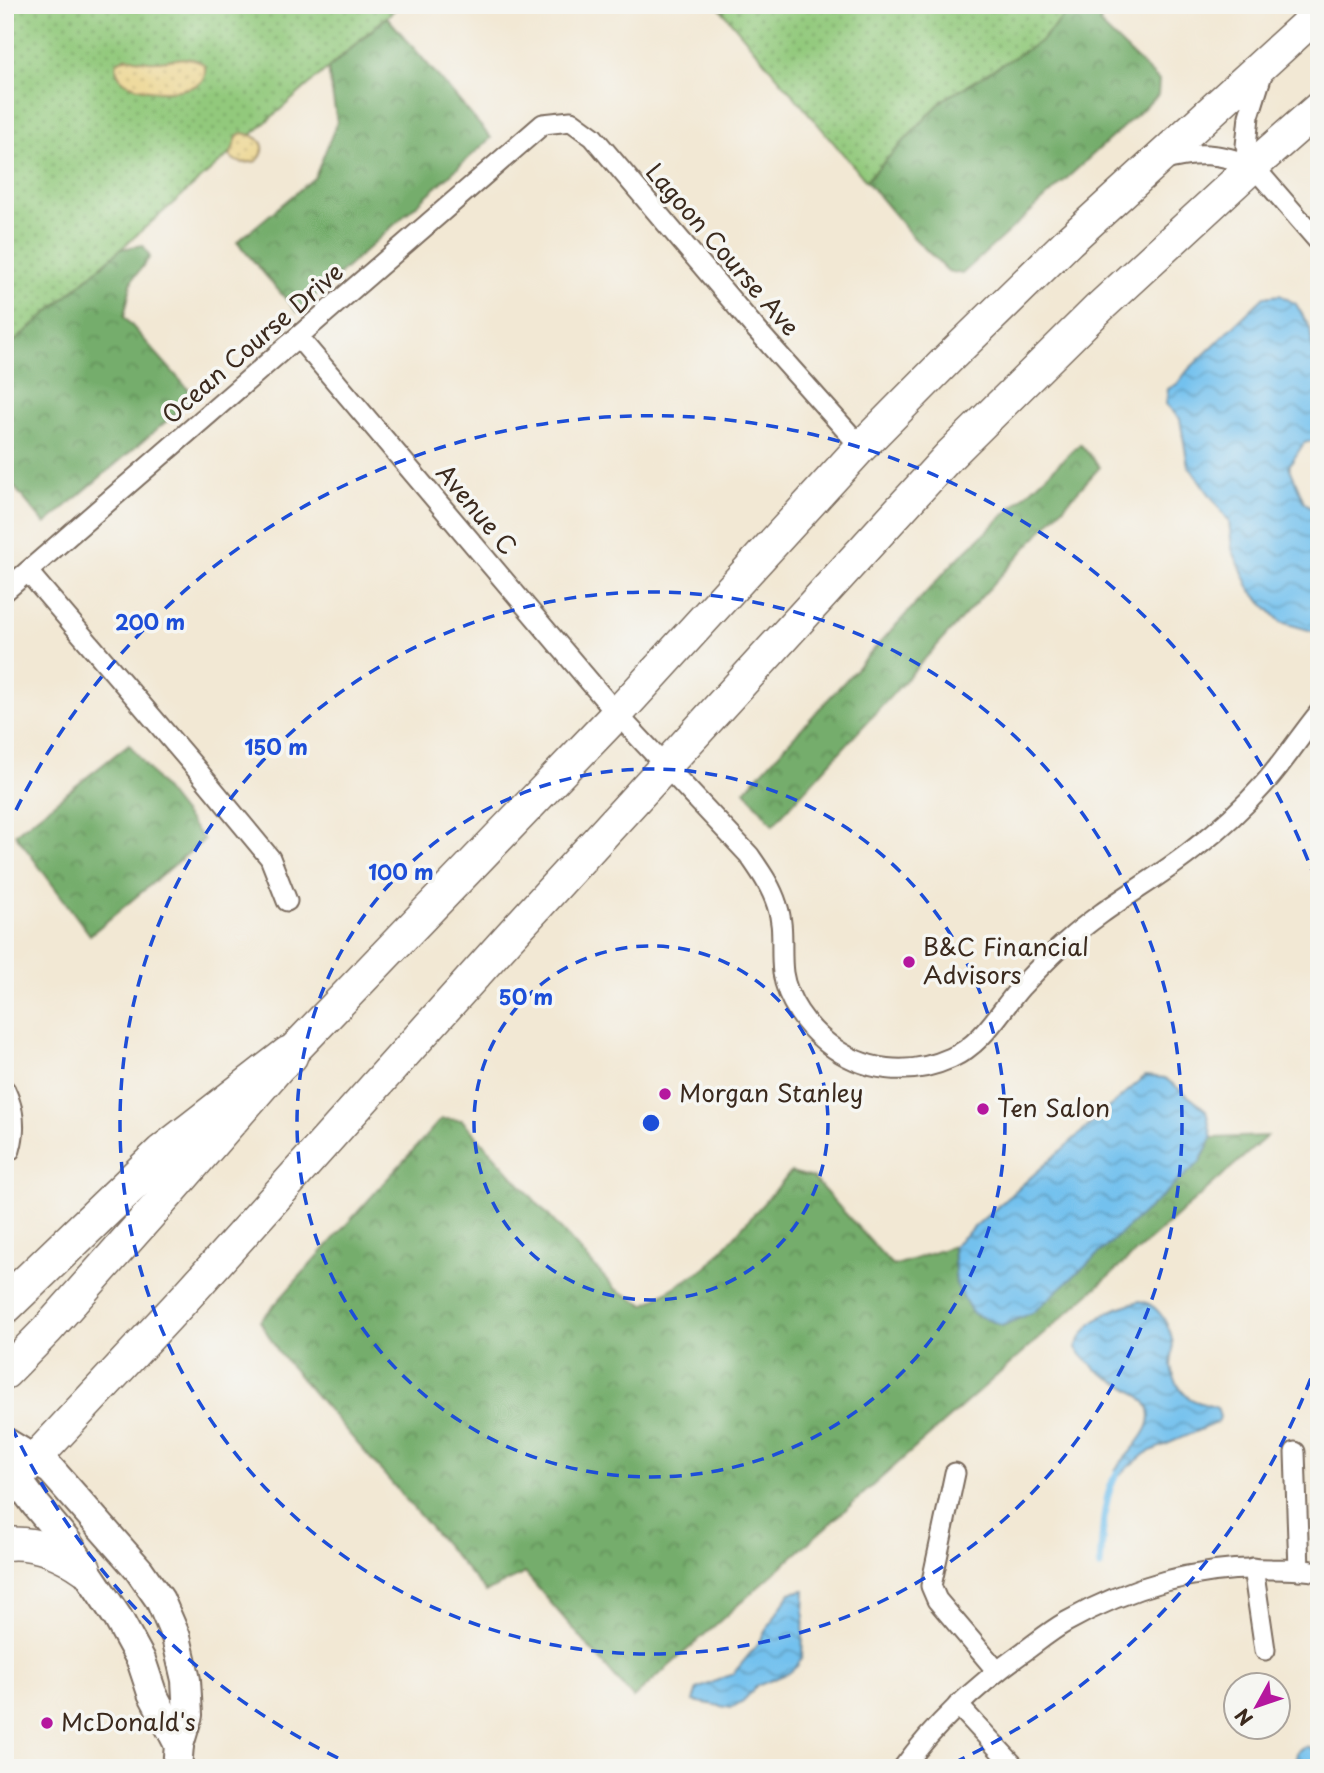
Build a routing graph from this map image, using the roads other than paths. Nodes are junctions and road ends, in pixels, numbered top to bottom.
1 (1319, 13) edge
2 (1266, 61) junction
3 (1319, 108) edge
4 (532, 132) joint
5 (1152, 164) junction
6 (1253, 166) junction
7 (1319, 242) edge
8 (298, 337) junction
9 (861, 447) junction
10 (28, 572) junction
11 (5, 591) edge
12 (1319, 713) edge
13 (617, 714) junction
14 (665, 766) junction
15 (286, 901) dead end
16 (289, 1055) junction
17 (5, 1090) edge
18 (9, 1150) dead end
19 (5, 1305) edge
20 (6, 1376) edge
21 (5, 1443) edge
22 (1295, 1452) dead end
23 (955, 1473) dead end
24 (19, 1476) edge
25 (5, 1544) edge
26 (1253, 1568) junction
27 (85, 1569) junction
28 (1299, 1570) junction
29 (1319, 1572) edge
30 (1265, 1650) dead end
31 (997, 1671) junction
32 (958, 1705) junction
33 (178, 1756) edge
34 (903, 1768) edge
35 (1016, 1768) edge

1 - 2 main road
2 - 5 main road
2 - 6 street
3 - 6 main road
4 - 8 street, Ocean Course Drive
4 - 9 street, Lagoon Course Ave
5 - 6 street
5 - 9 main road
6 - 7 street
6 - 14 main road
8 - 10 street, Ocean Course Drive
8 - 13 street, Avenue C
9 - 13 main road
10 - 11 street, Ocean Course Drive
10 - 15 street
12 - 14 street, Avenue C
13 - 14 street, Avenue C
13 - 16 main road
14 - 24 main road
16 - 19 highway
16 - 20 main road
17 - 18 street
21 - 24 street
22 - 28 street
23 - 31 street
24 - 27 street
24 - 33 street
25 - 27 main road
26 - 28 street
26 - 30 street
26 - 31 street
27 - 33 street
28 - 29 street
31 - 32 street
32 - 34 street
32 - 35 street

